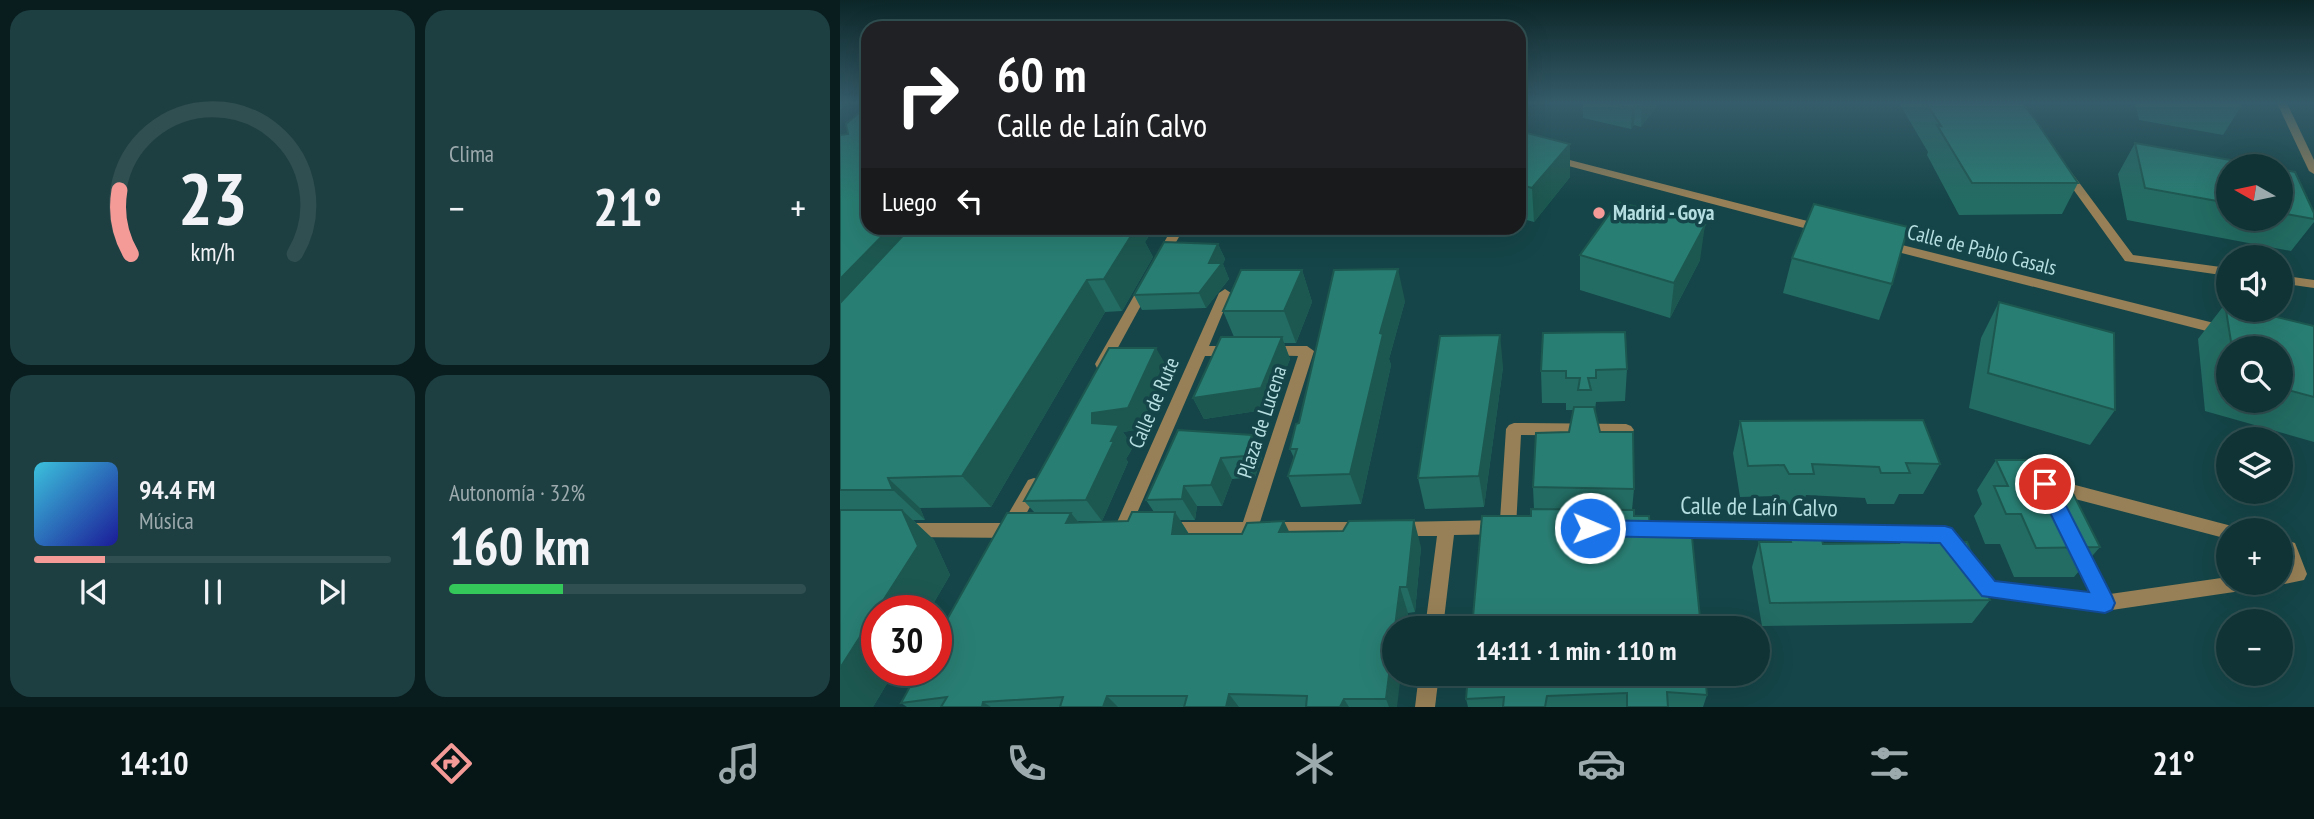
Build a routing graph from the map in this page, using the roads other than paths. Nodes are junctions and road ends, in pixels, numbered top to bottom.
1 (2298, 136) edge
2 (1526, 152) edge
3 (2055, 158) edge
4 (2314, 171) edge
5 (1839, 233) edge
6 (1174, 235) edge
7 (1879, 243) edge
8 (2216, 270) edge
9 (2293, 281) edge
10 (2314, 284) edge
11 (1225, 293) dead end
12 (2239, 334) edge
13 (1199, 351) junction
14 (1095, 376) edge
15 (1626, 429) edge
16 (1041, 472) edge
17 (2057, 508) edge
18 (1446, 529) junction
19 (1658, 529) edge
20 (2216, 529) edge
21 (891, 530) edge
22 (1250, 530) junction
23 (1038, 531) edge
24 (2069, 531) edge
25 (1004, 537) junction
26 (2293, 560) edge
27 (2293, 575) edge
28 (2216, 587) edge
29 (2105, 603) junction
30 (1435, 616) edge
31 (1428, 686) edge
32 (1425, 707) edge

1 - 4 street
2 - 5 street
3 - 8 street
6 - 14 street
7 - 12 street, Calle de Pablo Casals
9 - 10 street
11 - 13 street, Calle de Rute
13 - 22 street, Plaza de Lucena
13 - 22 street, Calle de Rute
15 - 18 street
16 - 25 street
17 - 20 street
18 - 22 street
18 - 30 street
19 - 29 street, Calle de Laín Calvo
21 - 25 street
23 - 25 street
24 - 29 street
26 - 27 street
28 - 29 street, Calle de Laín Calvo
31 - 32 street

